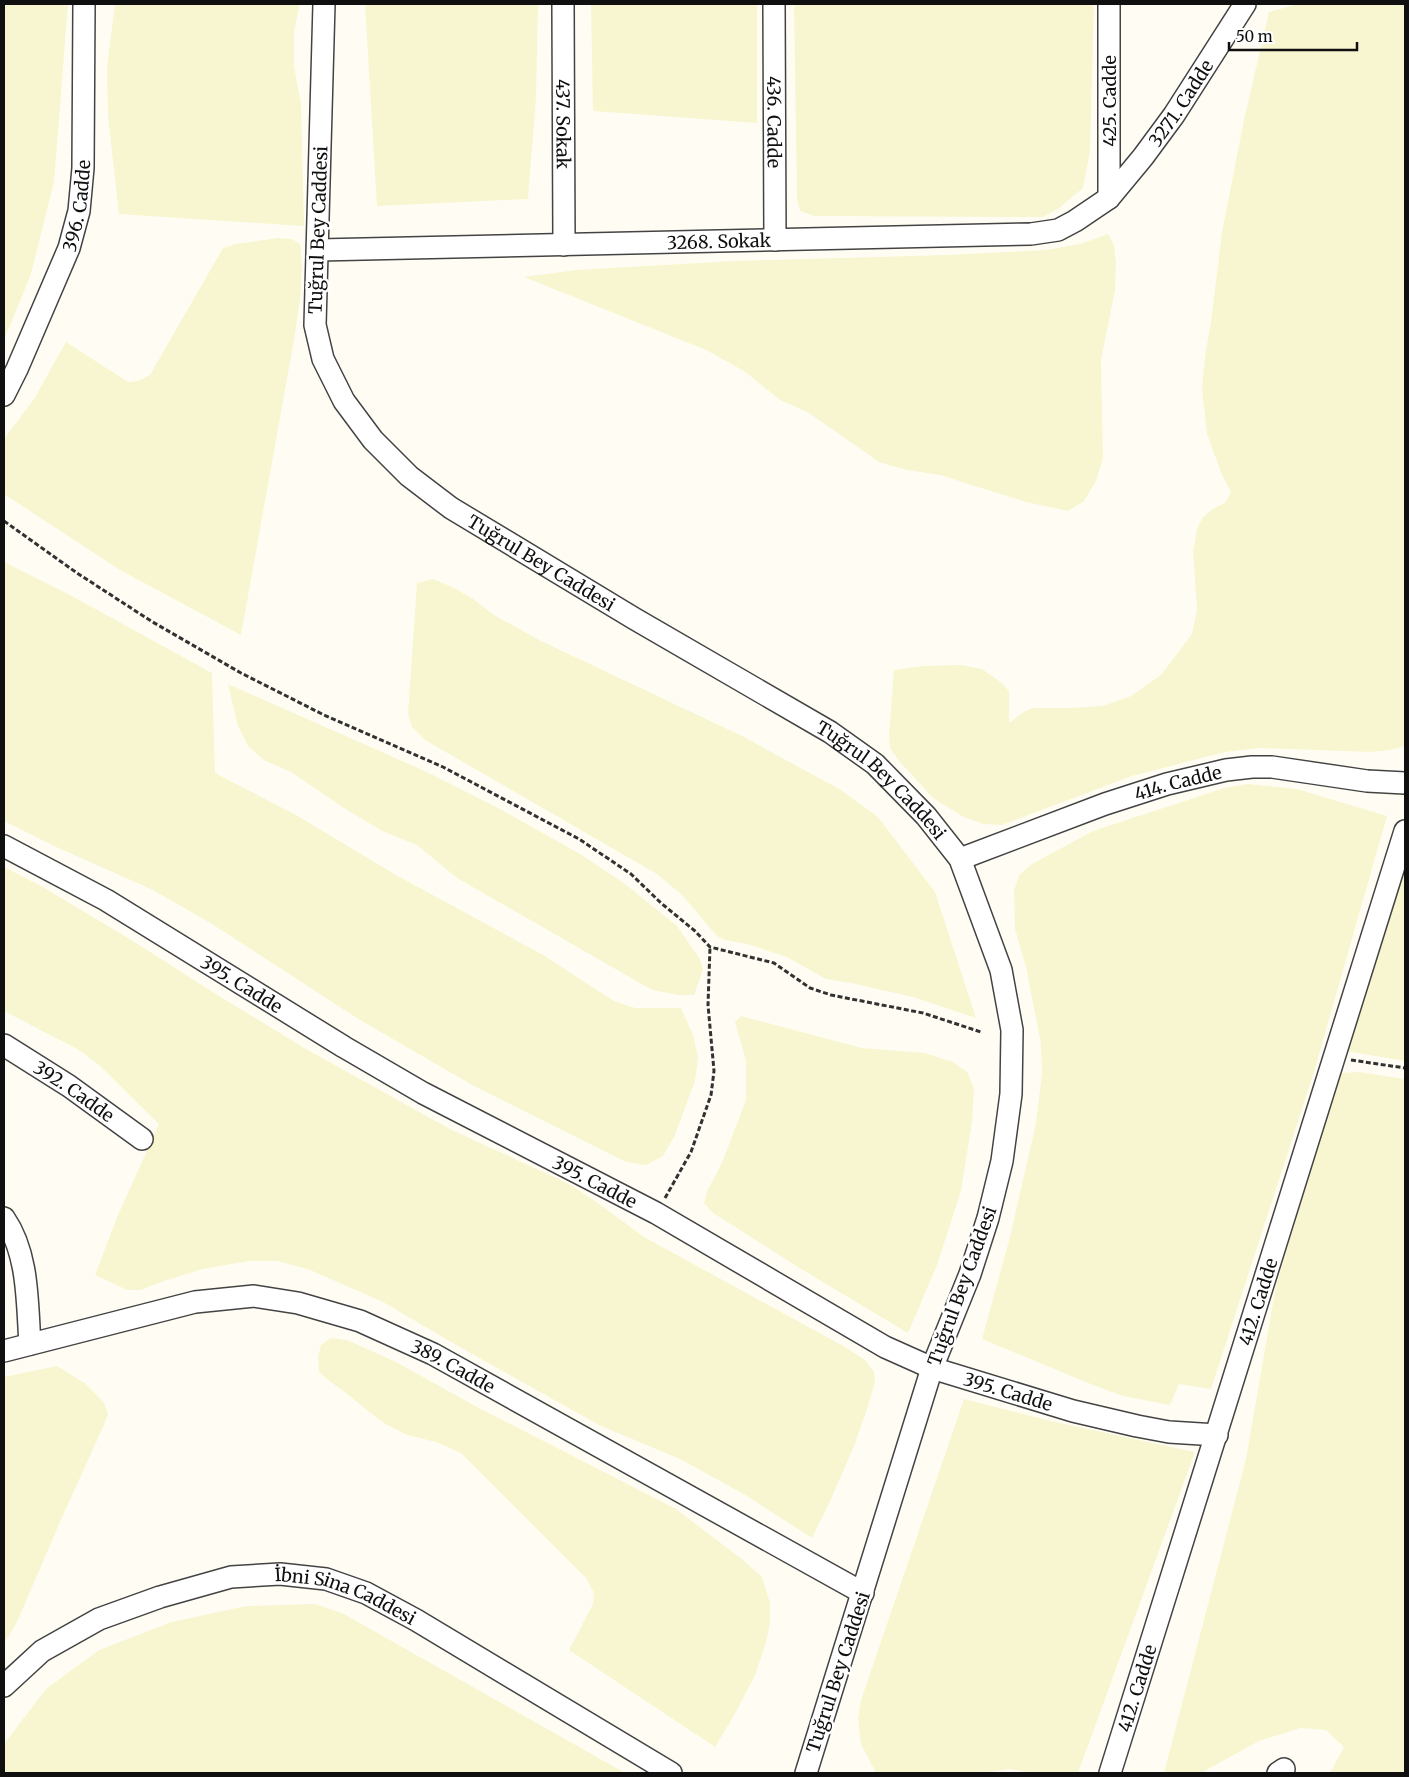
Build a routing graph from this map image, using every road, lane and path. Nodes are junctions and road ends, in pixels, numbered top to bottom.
1 (84, 4) edge
2 (324, 4) edge
3 (563, 4) edge
4 (774, 4) edge
5 (1109, 4) edge
6 (1245, 4) edge
7 (1109, 198) junction
8 (775, 240) junction
9 (564, 245) junction
10 (318, 250) junction
11 (4, 395) edge
12 (4, 521) edge
13 (1405, 782) edge
14 (1405, 831) edge
15 (4, 846) edge
16 (960, 859) junction
17 (710, 948) junction
18 (982, 1032) dead end
19 (4, 1045) edge
20 (1334, 1058) junction
21 (1405, 1068) edge
22 (142, 1139) dead end
23 (656, 1213) junction
24 (4, 1218) edge
25 (30, 1344) junction
26 (4, 1351) edge
27 (932, 1368) junction
28 (1217, 1435) junction
29 (863, 1593) junction
30 (4, 1686) edge
31 (671, 1773) edge
32 (806, 1773) edge
33 (1110, 1773) edge

1 - 11 street, 396. Cadde
2 - 10 street, Tuğrul Bey Caddesi
3 - 9 street, 437. Sokak
4 - 8 street, 436. Cadde
5 - 7 street, 425. Cadde
6 - 7 street, 3271. Cadde
7 - 8 street, 3268. Sokak
8 - 9 street, 3268. Sokak
9 - 10 street, 3268. Sokak
10 - 16 street, Tuğrul Bey Caddesi
12 - 17 path
13 - 16 street, 414. Cadde
14 - 20 street, 412. Cadde
15 - 23 street, 395. Cadde
16 - 27 street, Tuğrul Bey Caddesi
17 - 18 path
17 - 23 path
19 - 22 street, 392. Cadde
20 - 21 path
20 - 28 street, 412. Cadde
23 - 27 street, 395. Cadde
24 - 25 street
25 - 26 street, 389. Cadde
25 - 29 street, 389. Cadde
27 - 28 street, 395. Cadde
27 - 29 street, Tuğrul Bey Caddesi
28 - 33 street, 412. Cadde
29 - 32 street, Tuğrul Bey Caddesi
30 - 31 street, İbni Sina Caddesi

